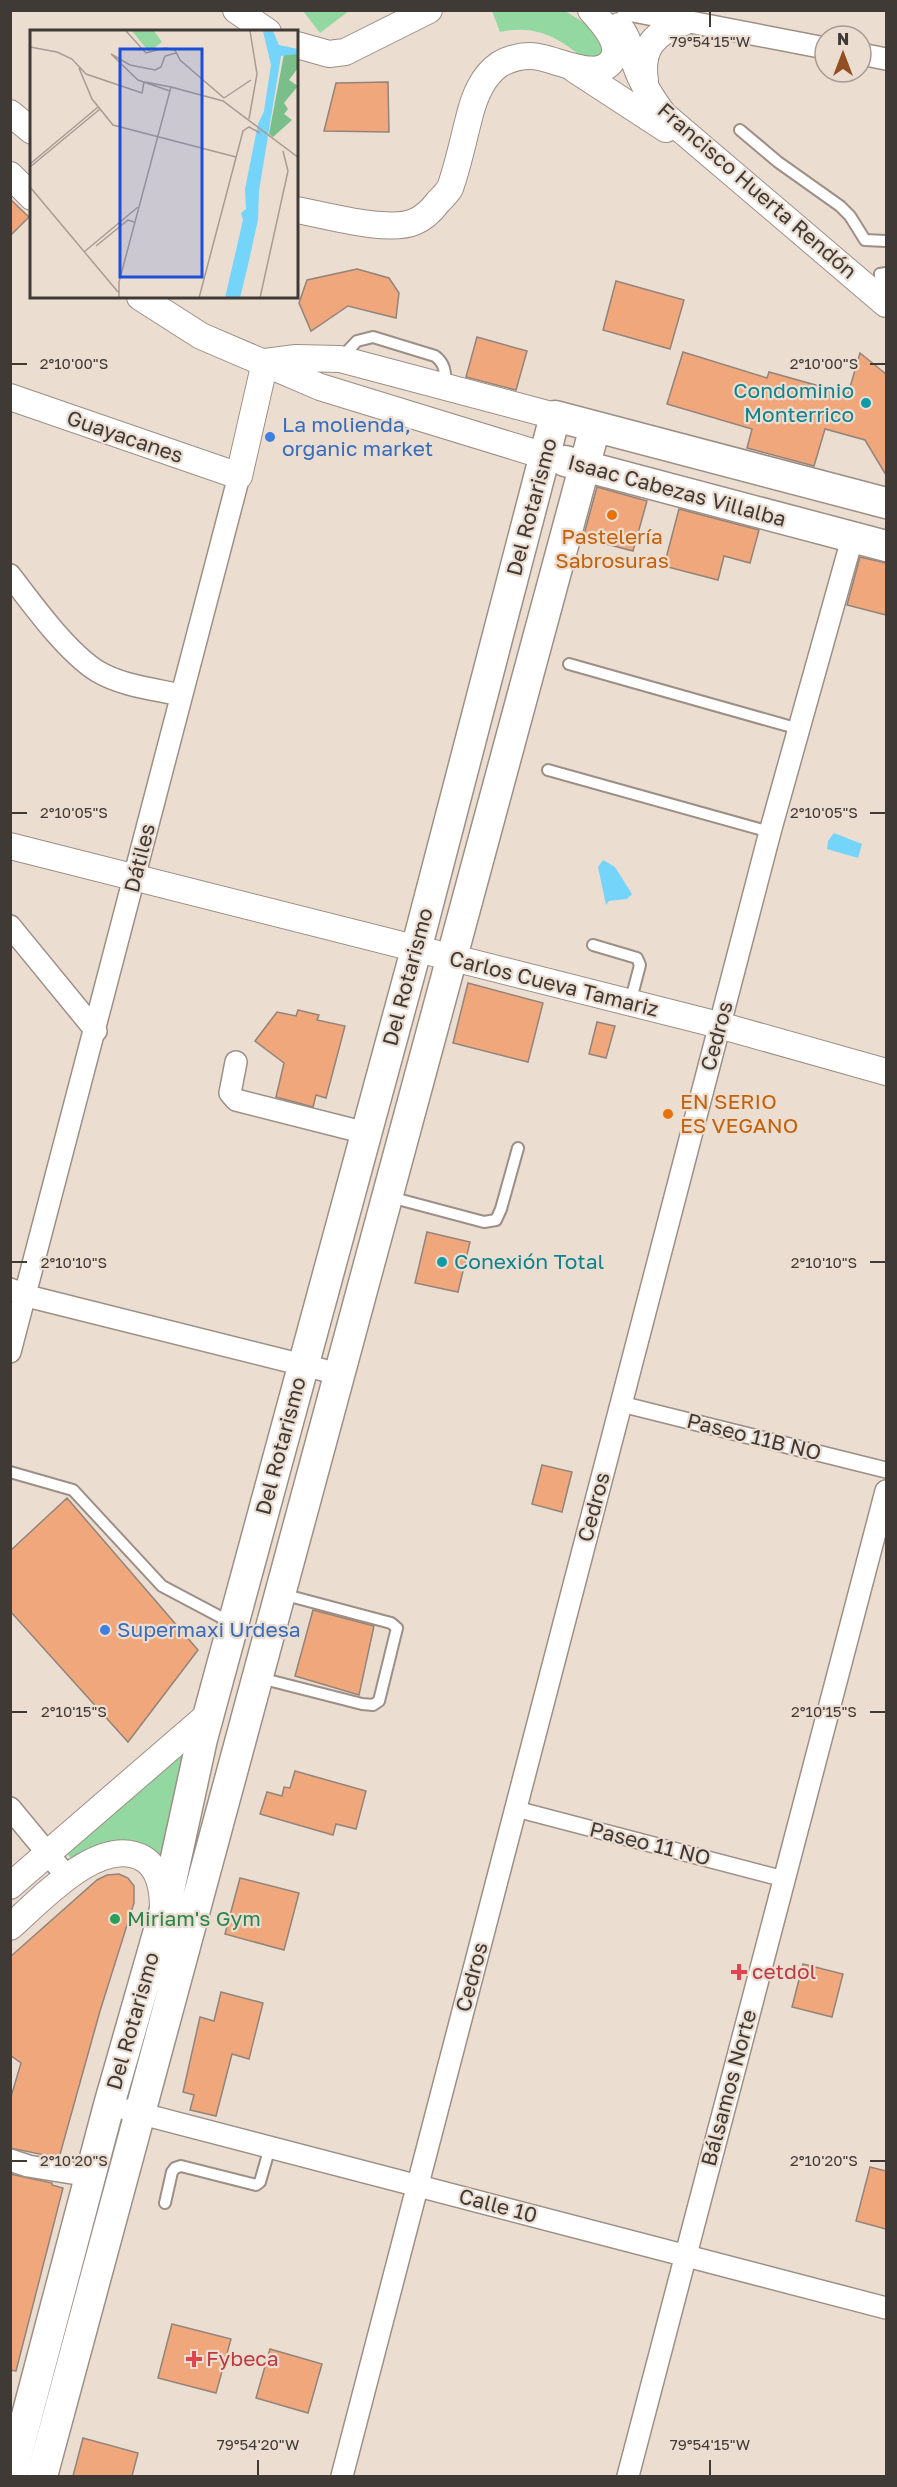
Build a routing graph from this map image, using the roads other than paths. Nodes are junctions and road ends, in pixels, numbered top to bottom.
1 (236, 10) edge
2 (429, 10) edge
3 (591, 10) edge
4 (602, 10) edge
5 (628, 10) edge
6 (684, 22) junction
7 (265, 30) edge
8 (298, 45) edge
9 (813, 46) edge
10 (560, 63) junction
11 (648, 93) junction
12 (10, 113) edge
13 (30, 128) edge
14 (740, 130) dead end
15 (717, 162) junction
16 (10, 175) edge
17 (30, 195) edge
18 (298, 210) edge
19 (886, 241) edge
20 (886, 273) edge
21 (142, 298) edge
22 (884, 301) edge
23 (265, 362) junction
24 (10, 397) edge
25 (555, 416) junction
26 (596, 427) junction
27 (545, 456) junction
28 (585, 466) junction
29 (239, 476) junction
30 (886, 503) edge
31 (852, 538) junction
32 (886, 546) edge
33 (10, 575) edge
34 (569, 664) dead end
35 (182, 695) junction
36 (799, 729) junction
37 (548, 771) dead end
38 (770, 832) junction
39 (10, 846) edge
40 (135, 878) junction
41 (10, 926) edge
42 (593, 945) dead end
43 (416, 950) junction
44 (451, 959) junction
45 (630, 1003) junction
46 (719, 1025) junction
47 (96, 1031) junction
48 (236, 1062) dead end
49 (886, 1072) edge
50 (366, 1132) junction
51 (518, 1148) dead end
52 (387, 1196) junction
53 (19, 1293) edge
54 (10, 1352) edge
55 (303, 1364) junction
56 (339, 1374) junction
57 (621, 1404) junction
58 (886, 1470) edge
59 (10, 1472) edge
60 (886, 1491) edge
61 (279, 1593) junction
62 (233, 1624) junction
63 (256, 1677) junction
64 (208, 1715) junction
65 (10, 1808) edge
66 (516, 1809) junction
67 (48, 1854) junction
68 (68, 1878) junction
69 (784, 1879) junction
70 (10, 1886) edge
71 (164, 1913) junction
72 (10, 1927) edge
73 (109, 2105) junction
74 (139, 2113) junction
75 (270, 2147) junction
76 (10, 2160) edge
77 (90, 2176) junction
78 (418, 2186) junction
79 (165, 2203) dead end
80 (686, 2255) junction
81 (886, 2308) edge
82 (11, 2476) edge
83 (42, 2476) edge
84 (342, 2476) edge
85 (628, 2476) edge

1 - 7 street
2 - 8 street
3 - 10 street
4 - 11 street, Francisco Huerta Rendón
5 - 6 street
6 - 9 street
6 - 11 street
10 - 15 street
10 - 18 street
11 - 15 street, Francisco Huerta Rendón
12 - 13 street
14 - 19 lane
15 - 22 street, Francisco Huerta Rendón
16 - 17 street
20 - 22 lane
21 - 23 street, Isaac Cabezas Villalba
23 - 25 street, Isaac Cabezas Villalba
23 - 27 street, Isaac Cabezas Villalba
23 - 29 street, Dátiles
24 - 29 street, Guayacanes
25 - 26 main road, Isaac Cabezas Villalba
25 - 27 main road, Del Rotarismo
26 - 28 main road, Del Rotarismo
26 - 30 main road, Isaac Cabezas Villalba
27 - 28 main road, Isaac Cabezas Villalba
27 - 43 main road, Del Rotarismo
28 - 31 main road, Isaac Cabezas Villalba
28 - 44 main road, Del Rotarismo
29 - 35 street, Dátiles
31 - 32 main road, Isaac Cabezas Villalba
31 - 36 street, Cedros
33 - 35 street
34 - 36 lane
35 - 40 street, Dátiles
36 - 38 street, Cedros
37 - 38 lane
38 - 46 street, Cedros
39 - 40 street, Carlos Cueva Tamariz
40 - 43 street, Carlos Cueva Tamariz
40 - 47 street, Dátiles
41 - 47 street
42 - 45 lane
43 - 44 street, Carlos Cueva Tamariz
43 - 50 main road, Del Rotarismo
44 - 45 street, Carlos Cueva Tamariz
44 - 52 main road, Del Rotarismo
45 - 46 street, Carlos Cueva Tamariz
46 - 49 street, Carlos Cueva Tamariz
46 - 57 street, Cedros
47 - 53 street, Dátiles
48 - 50 street
50 - 55 main road, Del Rotarismo
51 - 52 lane
52 - 56 main road, Del Rotarismo
53 - 54 street, Dátiles
53 - 55 street
55 - 56 street
55 - 62 main road, Del Rotarismo
56 - 61 main road, Del Rotarismo
57 - 58 street, Paseo 11B NO
57 - 66 street, Cedros
59 - 62 lane
60 - 69 street, Bálsamos Norte
61 - 63 main road, Del Rotarismo
61 - 63 lane
62 - 64 main road, Del Rotarismo
63 - 74 main road, Del Rotarismo
64 - 67 street
64 - 71 main road, Del Rotarismo
65 - 67 street
66 - 69 street, Paseo 11 NO
66 - 78 street, Cedros
67 - 68 street
67 - 70 street
68 - 71 street
68 - 72 street
69 - 80 street, Bálsamos Norte
71 - 73 main road, Del Rotarismo
73 - 74 street, Calle 10
73 - 77 main road, Del Rotarismo
74 - 75 street, Calle 10
74 - 83 main road, Del Rotarismo
75 - 78 street, Calle 10
75 - 79 lane
76 - 77 street
77 - 82 main road, Del Rotarismo
78 - 80 street, Calle 10
78 - 84 street, Cedros
80 - 81 street, Calle 10
80 - 85 street, Bálsamos Norte

